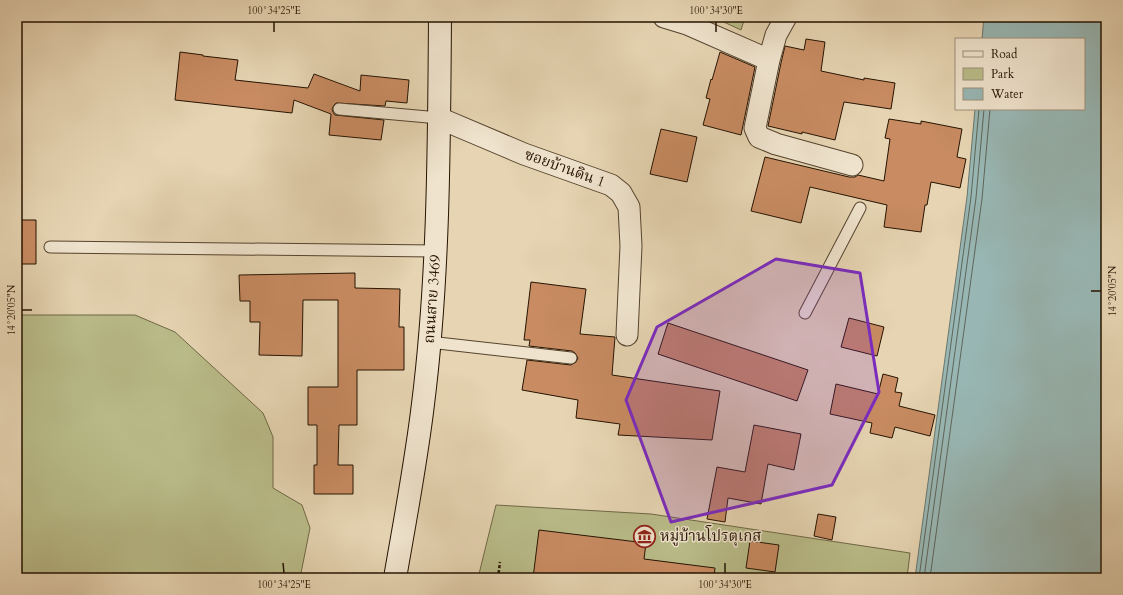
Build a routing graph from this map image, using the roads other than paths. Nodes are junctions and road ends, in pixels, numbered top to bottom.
1 (440, 17) edge
2 (664, 17) edge
3 (786, 17) edge
4 (769, 60) junction
5 (339, 110) dead end
6 (439, 118) junction
7 (852, 166) dead end
8 (860, 208) dead end
9 (50, 247) dead end
10 (435, 251) junction
11 (805, 313) dead end
12 (627, 336) dead end
13 (429, 342) junction
14 (572, 358) dead end
15 (395, 578) edge

1 - 6 street, ถนนสาย 3469
2 - 4 street
3 - 4 street
4 - 7 street
5 - 6 lane
6 - 10 street, ถนนสาย 3469
6 - 12 street, ซอยบ้านดิน 1
8 - 11 lane
9 - 10 lane
10 - 13 street, ถนนสาย 3469
13 - 14 lane
13 - 15 street, ถนนสาย 3469

